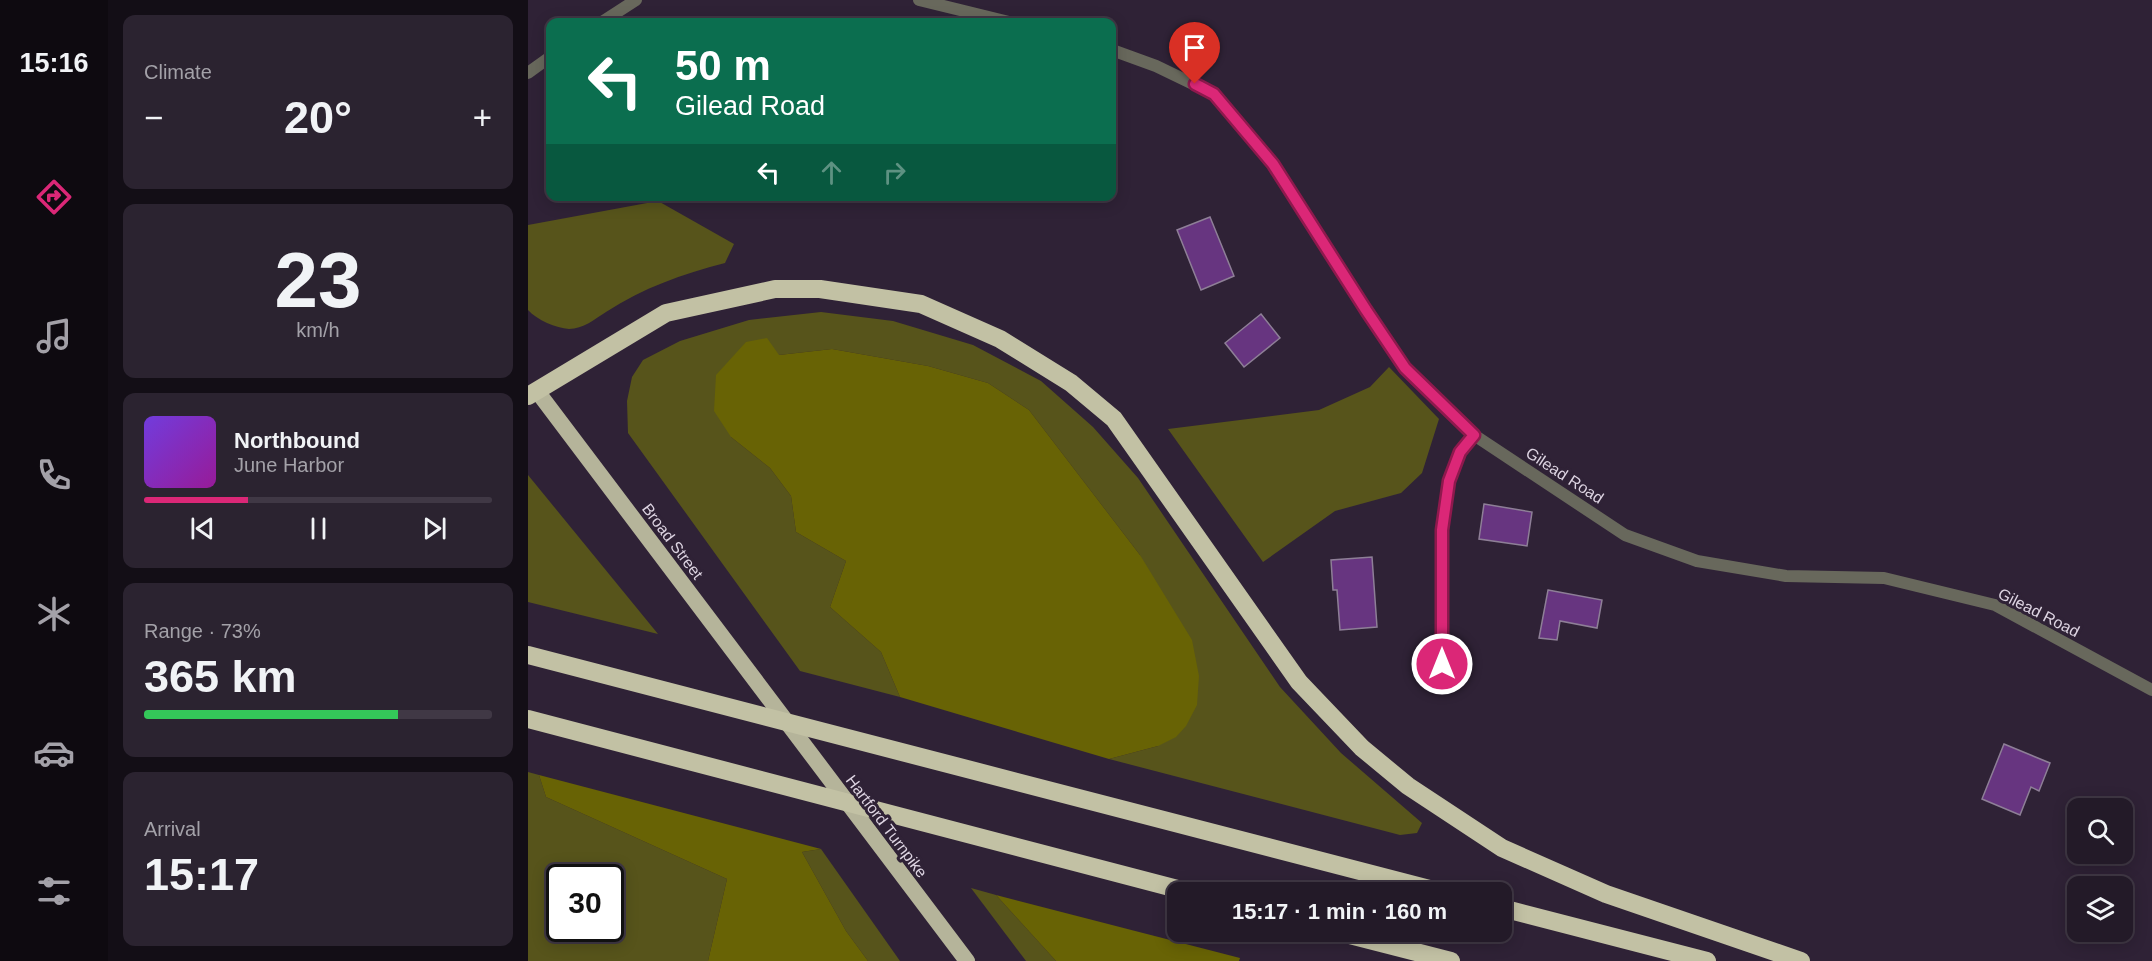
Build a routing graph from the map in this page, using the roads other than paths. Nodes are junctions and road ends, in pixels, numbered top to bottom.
1 (636, 0) edge
2 (919, 0) edge
3 (608, 18) edge
4 (993, 18) edge
5 (1116, 51) edge
6 (546, 60) edge
7 (528, 73) edge
8 (532, 393) edge
9 (1474, 435) junction
10 (528, 655) edge
11 (1442, 664) dead end
12 (2152, 690) edge
13 (780, 712) joint
14 (528, 719) edge
15 (1402, 882) edge
16 (1167, 886) edge
17 (1512, 911) edge
18 (1377, 942) edge
19 (967, 961) edge
20 (1451, 961) edge
21 (1707, 961) edge
22 (1801, 961) edge

1 - 3 street
2 - 4 street
5 - 9 street, Gilead Road
6 - 7 street
8 - 13 highway, Broad Street
8 - 22 highway
9 - 11 street
9 - 12 street, Gilead Road
10 - 15 highway
13 - 19 highway, Hartford Turnpike
14 - 16 highway
17 - 21 highway
18 - 20 highway

